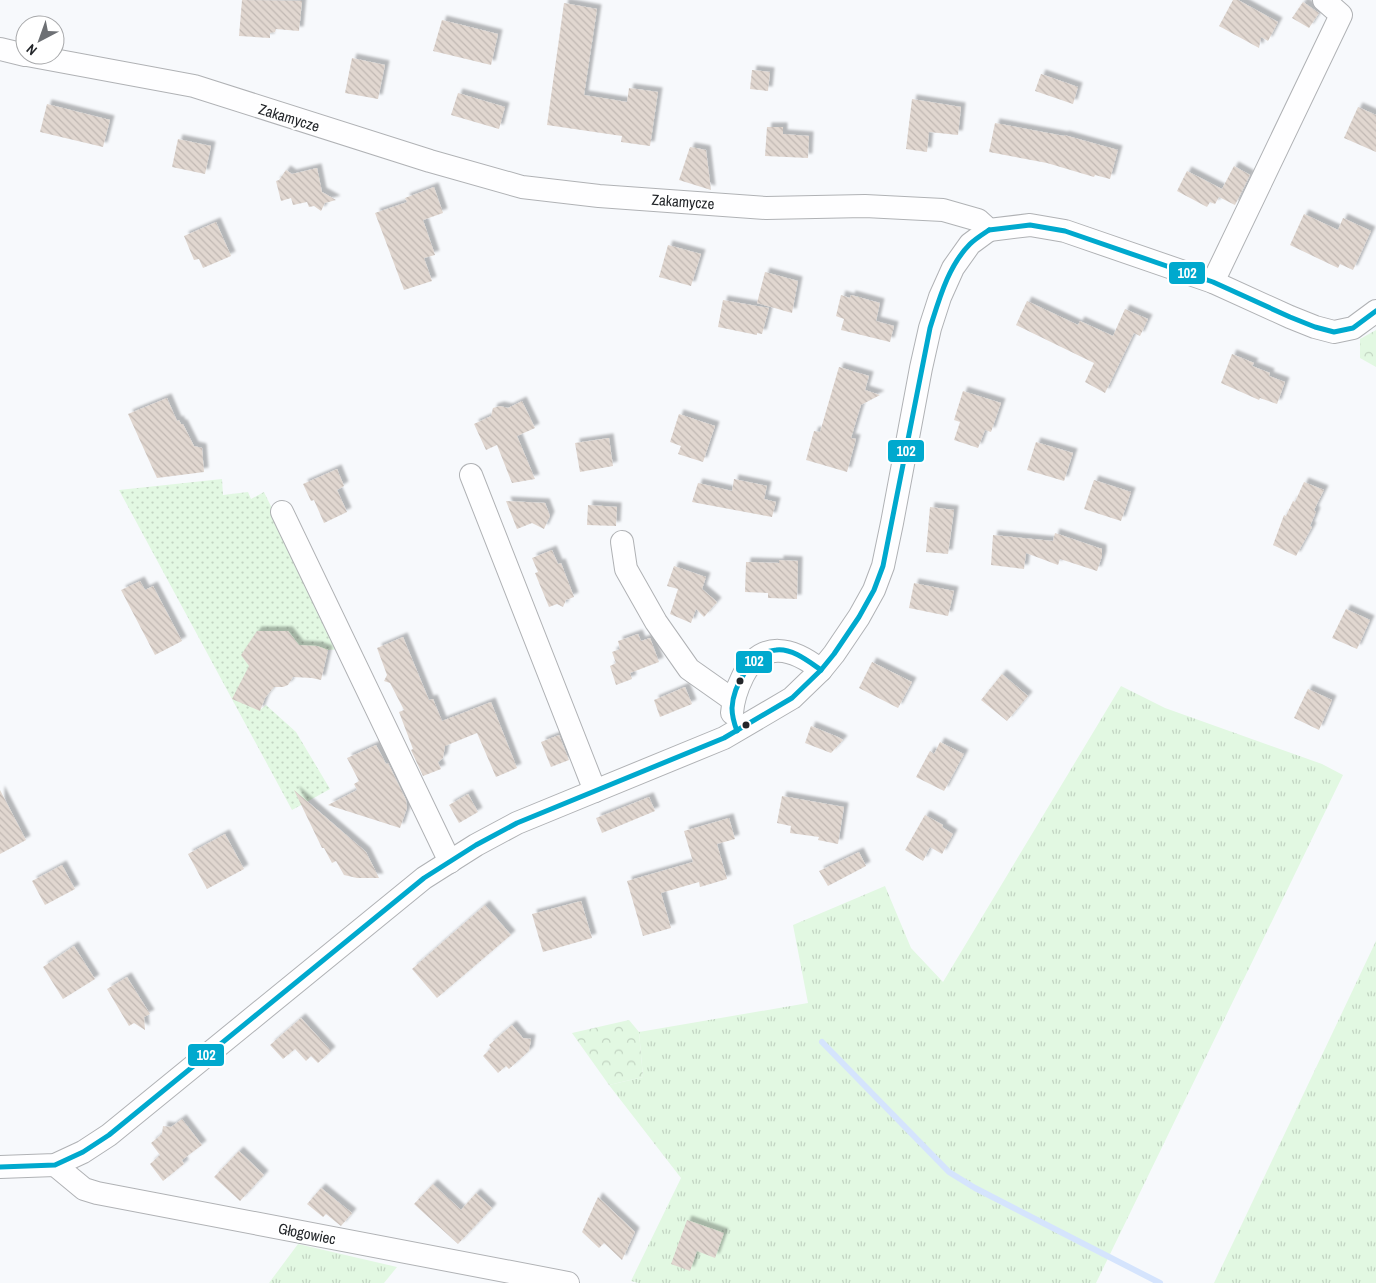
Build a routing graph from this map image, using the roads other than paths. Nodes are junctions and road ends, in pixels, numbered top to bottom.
1 (1324, 0) edge
2 (0, 49) edge
3 (15, 52) edge
4 (65, 62) edge
5 (989, 230) junction
6 (1213, 282) junction
7 (1376, 311) edge
8 (471, 475) dead end
9 (282, 512) dead end
10 (622, 542) dead end
11 (821, 670) junction
12 (733, 700) junction
13 (737, 731) junction
14 (595, 791) junction
15 (450, 862) junction
16 (55, 1165) junction
17 (0, 1167) edge
18 (568, 1283) edge

1 - 6 street
2 - 3 street, Zakamycze
4 - 5 street, Zakamycze
5 - 6 street
5 - 11 street
6 - 7 street
8 - 14 street
9 - 15 street
10 - 12 street
11 - 12 street
11 - 13 street
12 - 13 street
13 - 14 street
14 - 15 street
15 - 16 street
16 - 17 street
16 - 18 street, Głogowiec

